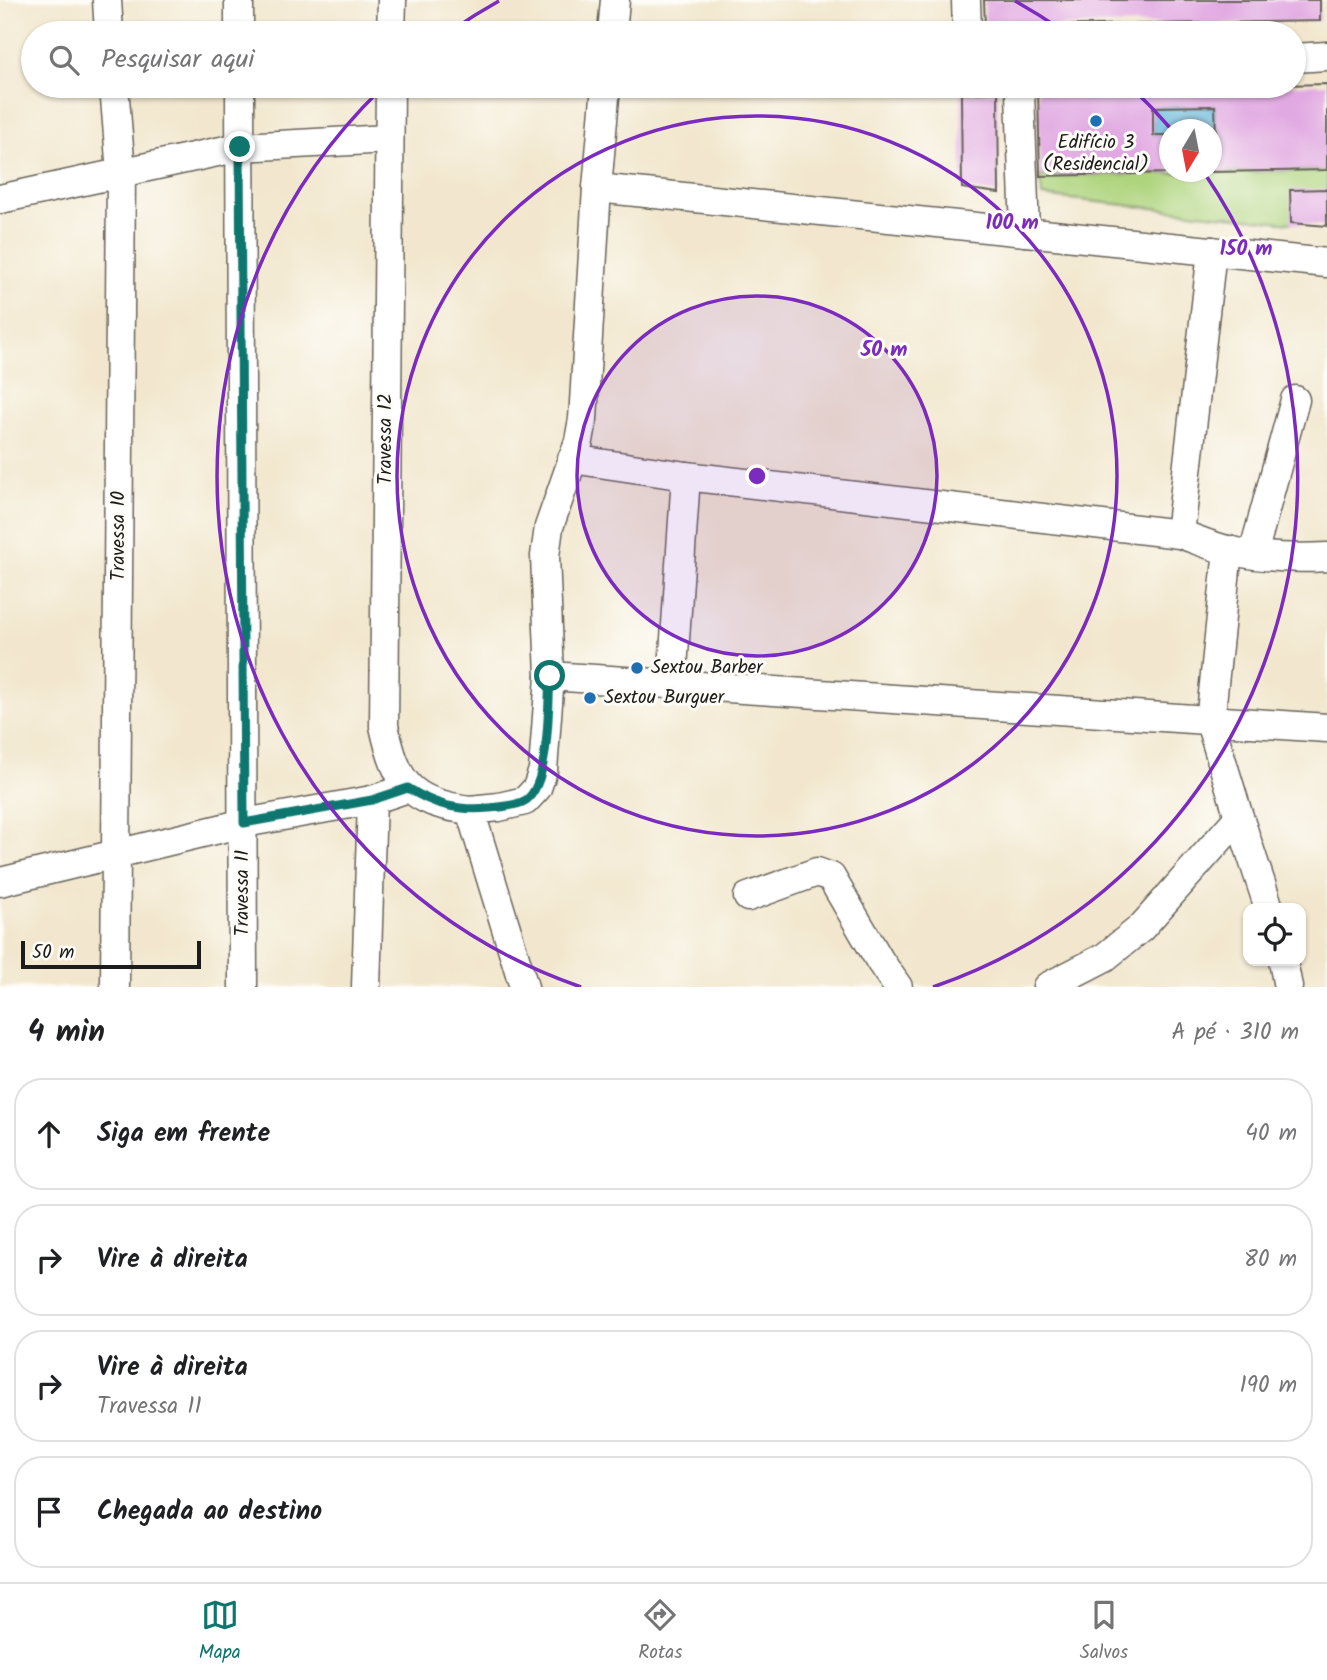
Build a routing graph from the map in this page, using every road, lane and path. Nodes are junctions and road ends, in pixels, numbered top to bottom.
1 (107, 0) edge
2 (239, 0) edge
3 (392, 0) edge
4 (615, 0) edge
5 (966, 0) edge
6 (108, 21) edge
7 (239, 21) edge
8 (391, 21) edge
9 (613, 21) edge
10 (967, 21) edge
11 (1327, 56) edge
12 (1306, 57) edge
13 (115, 98) edge
14 (240, 98) edge
15 (390, 98) edge
16 (605, 98) edge
17 (1009, 98) edge
18 (1020, 98) edge
19 (388, 139) junction
20 (240, 147) junction
21 (121, 172) junction
22 (597, 188) junction
23 (0, 199) edge
24 (1019, 232) junction
25 (1212, 251) junction
26 (1327, 263) edge
27 (1295, 400) dead end
28 (572, 459) junction
29 (686, 476) junction
30 (1180, 534) junction
31 (1240, 552) junction
32 (1327, 557) edge
33 (550, 676) junction
34 (672, 684) junction
35 (1210, 722) junction
36 (1327, 728) edge
37 (408, 788) junction
38 (372, 800) junction
39 (470, 810) junction
40 (1239, 817) junction
41 (244, 823) junction
42 (118, 853) junction
43 (0, 882) edge
44 (748, 897) dead end
45 (1267, 903) edge
46 (1284, 966) edge
47 (115, 987) edge
48 (243, 987) edge
49 (366, 987) edge
50 (524, 987) edge
51 (898, 987) edge
52 (1047, 987) edge
53 (1288, 987) edge

1 - 6 street
2 - 7 street
3 - 8 street
4 - 9 street
5 - 10 street
11 - 12 street
13 - 21 street, Travessa 10
14 - 20 street, Travessa 11
15 - 19 street, Travessa 12
16 - 22 street
17 - 24 street
18 - 24 street
19 - 20 street
19 - 37 street, Travessa 12
20 - 21 street
20 - 41 street, Travessa 11
21 - 23 street
21 - 42 street, Travessa 10
22 - 24 street
22 - 28 street
24 - 25 street
25 - 26 street
25 - 30 street
27 - 31 street
28 - 29 street
28 - 33 street
29 - 30 street
29 - 34 street
30 - 31 street
31 - 32 street
31 - 35 street
33 - 34 street
33 - 39 street
34 - 35 street
35 - 36 street
35 - 40 street
37 - 38 street
37 - 39 street
38 - 41 street
38 - 49 street
39 - 50 street
40 - 45 street
40 - 52 street
41 - 42 street
41 - 48 street, Travessa 11
42 - 43 street
42 - 47 street, Travessa 10
44 - 51 street
46 - 53 street

